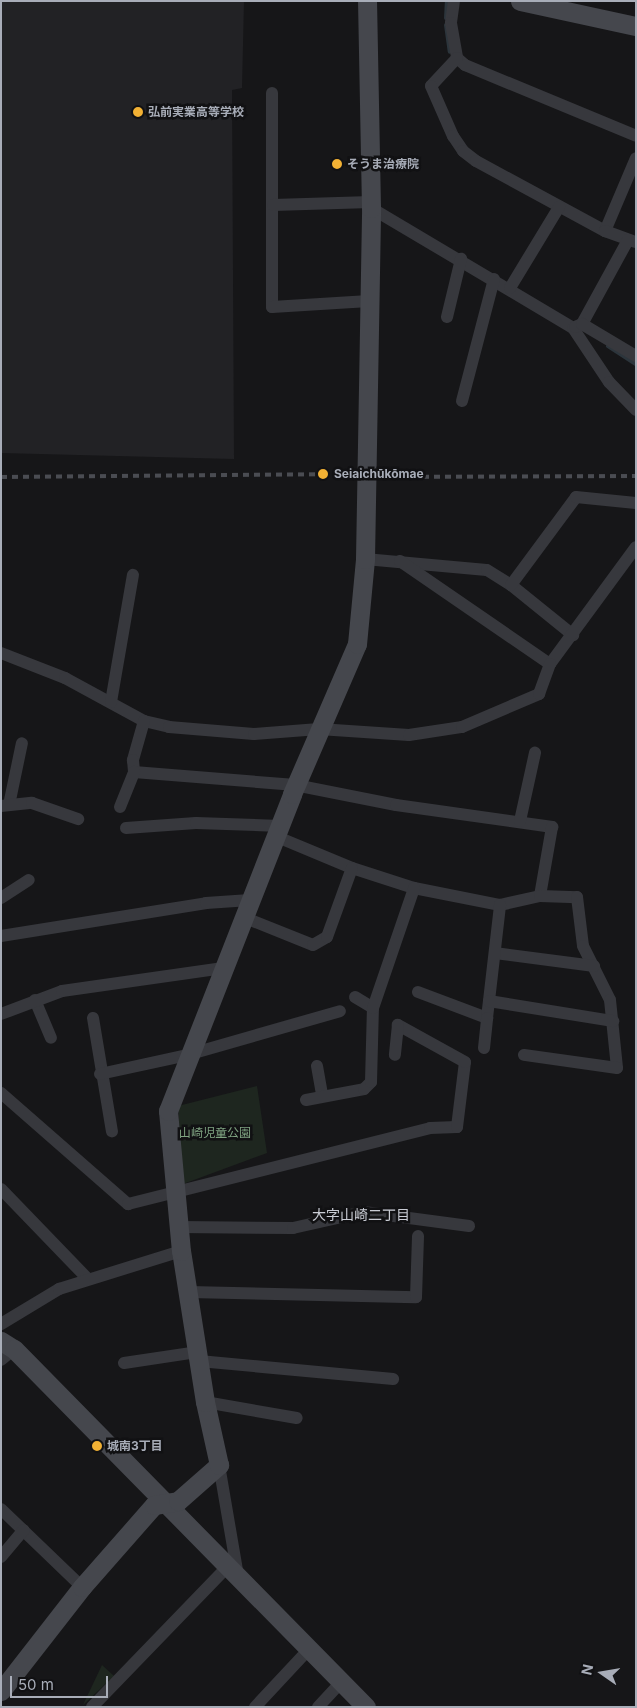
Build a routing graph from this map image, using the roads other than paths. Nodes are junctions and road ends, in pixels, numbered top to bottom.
1 (367, 1) edge
2 (454, 1) edge
3 (520, 1) edge
4 (576, 7) edge
5 (636, 26) edge
6 (457, 58) junction
7 (272, 93) dead end
8 (636, 136) edge
9 (636, 158) edge
10 (273, 205) junction
11 (371, 205) junction
12 (559, 206) junction
13 (605, 231) junction
14 (632, 241) edge
15 (461, 259) junction
16 (494, 279) junction
17 (510, 288) junction
18 (369, 301) junction
19 (447, 317) dead end
20 (577, 326) junction
21 (636, 356) edge
22 (462, 402) dead end
23 (636, 410) edge
24 (636, 503) edge
25 (636, 547) edge
26 (365, 559) junction
27 (400, 561) junction
28 (133, 575) dead end
29 (512, 585) junction
30 (573, 635) junction
31 (1, 653) edge
32 (550, 664) junction
33 (112, 702) junction
34 (144, 721) junction
35 (319, 729) junction
36 (22, 744) dead end
37 (535, 753) dead end
38 (134, 772) junction
39 (295, 785) junction
40 (5, 805) edge
41 (120, 807) dead end
42 (78, 819) dead end
43 (520, 821) junction
44 (126, 828) dead end
45 (277, 831) junction
46 (352, 868) junction
47 (29, 880) dead end
48 (414, 888) junction
49 (540, 896) junction
50 (1, 898) edge
51 (250, 900) junction
52 (500, 905) junction
53 (243, 917) junction
54 (1, 936) edge
55 (496, 953) junction
56 (594, 966) junction
57 (223, 968) junction
58 (418, 992) dead end
59 (355, 997) dead end
60 (35, 1000) junction
61 (489, 1001) junction
62 (373, 1008) junction
63 (340, 1011) dead end
64 (1, 1014) edge
65 (94, 1018) dead end
66 (487, 1018) junction
67 (613, 1021) junction
68 (51, 1038) dead end
69 (484, 1048) dead end
70 (188, 1054) junction
71 (524, 1054) dead end
72 (395, 1055) dead end
73 (317, 1066) dead end
74 (100, 1074) junction
75 (1, 1093) edge
76 (322, 1094) junction
77 (306, 1100) dead end
78 (112, 1131) dead end
79 (1, 1189) edge
80 (173, 1193) junction
81 (469, 1226) dead end
82 (178, 1227) junction
83 (418, 1236) dead end
84 (181, 1251) junction
85 (87, 1278) junction
86 (189, 1292) junction
87 (1, 1324) edge
88 (5, 1350) edge
89 (198, 1357) junction
90 (124, 1363) dead end
91 (394, 1379) dead end
92 (205, 1402) junction
93 (297, 1418) dead end
94 (219, 1465) junction
95 (166, 1503) junction
96 (1, 1509) edge
97 (24, 1530) junction
98 (1, 1556) edge
99 (233, 1572) junction
100 (82, 1587) junction
101 (309, 1649) junction
102 (341, 1682) junction
103 (1, 1691) edge
104 (92, 1707) edge
105 (255, 1707) edge
106 (318, 1707) edge
107 (366, 1707) edge

1 - 11 street
2 - 6 street
3 - 4 street
4 - 5 street
6 - 8 street
6 - 12 street
7 - 10 street
9 - 13 street
10 - 11 street
10 - 18 street
11 - 15 street
11 - 18 street
12 - 13 street
12 - 17 street
13 - 14 street
14 - 20 street
15 - 16 street
15 - 19 street
16 - 17 street
16 - 22 street
17 - 20 street
18 - 26 street
20 - 21 street
20 - 23 street
24 - 29 street
25 - 30 street
26 - 27 street
26 - 35 street
27 - 29 street
27 - 32 street
28 - 33 street
29 - 30 street
30 - 32 street
31 - 33 street
32 - 35 street
33 - 34 street
34 - 35 street
34 - 38 street
35 - 39 street
36 - 40 street
37 - 43 street
38 - 39 street
38 - 41 street
39 - 43 street
39 - 45 street
40 - 42 street
43 - 49 street
44 - 45 street
45 - 46 street
45 - 51 street
46 - 48 street
46 - 53 street
47 - 50 street
48 - 52 street
48 - 62 street
49 - 52 street
49 - 56 street
51 - 53 street
51 - 54 street
52 - 55 street
53 - 57 street
55 - 56 street
55 - 61 street
56 - 67 street
57 - 60 street
57 - 70 street
58 - 66 street
59 - 62 street
60 - 64 street
60 - 68 street
61 - 66 street
61 - 67 street
62 - 76 street
63 - 70 street
65 - 74 street
66 - 69 street
67 - 71 street
70 - 74 street
70 - 80 street
72 - 80 street
73 - 76 street
74 - 78 street
75 - 80 street
76 - 77 street
79 - 85 street
80 - 82 street
81 - 82 street
82 - 84 street
83 - 86 street
84 - 85 street
84 - 86 street
85 - 87 street
86 - 89 street
88 - 95 street
89 - 90 street
89 - 91 street
89 - 92 street
92 - 93 street
92 - 94 street
94 - 95 street
94 - 99 street
95 - 99 street
95 - 100 street
96 - 97 street
97 - 98 street
97 - 100 street
99 - 101 street
99 - 104 street
100 - 103 street
101 - 102 street
101 - 105 street
102 - 106 street
102 - 107 street

